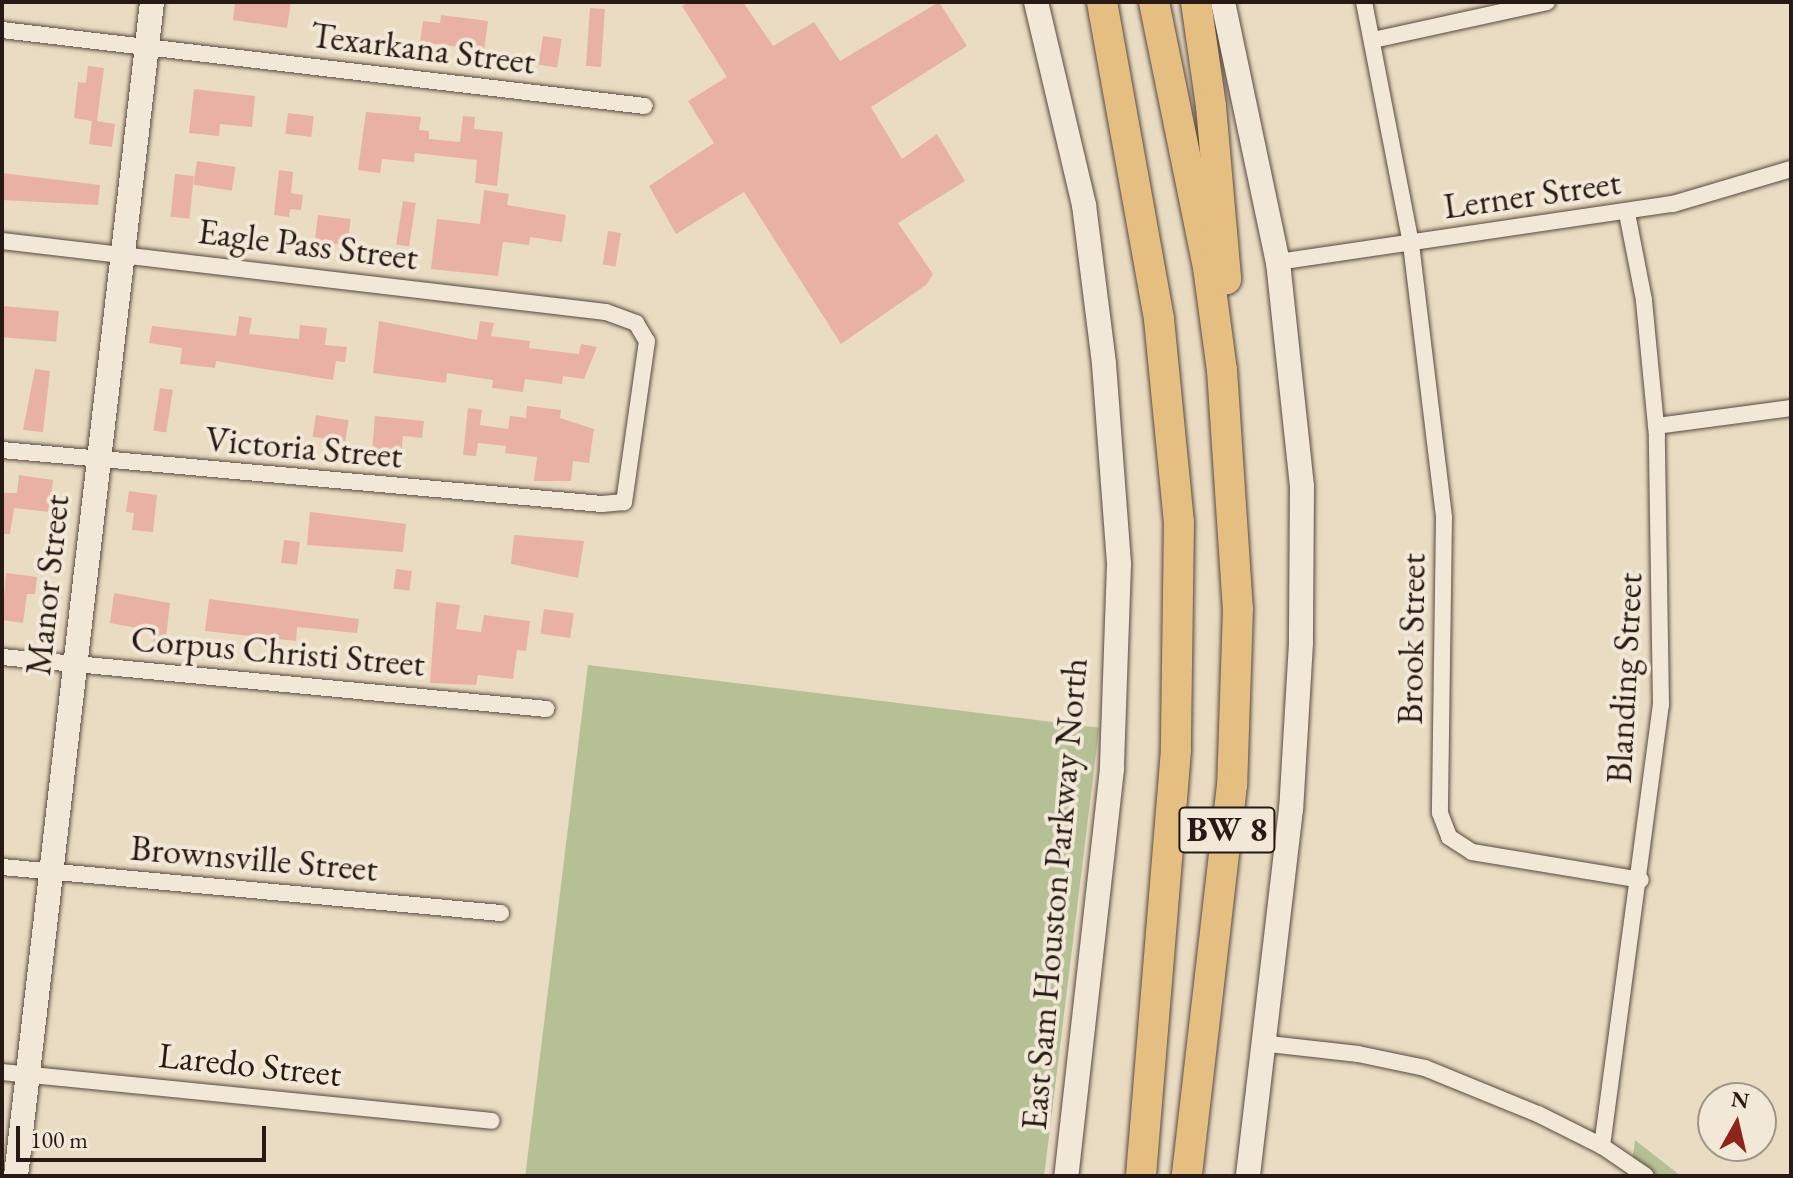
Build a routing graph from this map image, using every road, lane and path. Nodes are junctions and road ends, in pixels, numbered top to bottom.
1 (152, 2) edge
2 (1036, 2) edge
3 (1094, 2) edge
4 (1102, 2) edge
5 (1154, 2) edge
6 (1196, 2) edge
7 (1223, 2) edge
8 (1364, 2) edge
9 (1547, 2) edge
10 (2, 30) edge
11 (1373, 40) junction
12 (147, 47) junction
13 (1115, 69) junction
14 (645, 106) dead end
15 (1791, 169) edge
16 (1627, 213) junction
17 (2, 241) edge
18 (1411, 244) junction
19 (123, 255) junction
20 (1278, 262) junction
21 (1791, 408) edge
22 (1656, 426) junction
23 (2, 450) edge
24 (96, 461) junction
25 (1232, 481) junction
26 (602, 504) joint
27 (2, 657) edge
28 (76, 664) junction
29 (547, 709) dead end
30 (1176, 750) junction
31 (2, 867) edge
32 (52, 872) junction
33 (1641, 880) junction
34 (501, 913) dead end
35 (1260, 1043) junction
36 (2, 1072) edge
37 (29, 1074) junction
38 (492, 1121) dead end
39 (1602, 1146) junction
40 (16, 1176) edge
41 (1066, 1176) edge
42 (1122, 1176) edge
43 (1141, 1176) edge
44 (1187, 1176) edge
45 (1248, 1176) edge
46 (1646, 1176) edge

1 - 12 main road, Manor Street
2 - 41 main road, East Sam Houston Parkway North
3 - 13 highway
4 - 13 highway, BW 8
5 - 25 highway, BW 8
6 - 25 highway
7 - 20 main road, BW 8
8 - 11 street, Brook Street
9 - 11 street
10 - 12 street, Texarkana Street
11 - 18 street, Brook Street
12 - 14 street, Texarkana Street
12 - 19 main road, Manor Street
13 - 30 highway, BW 8
15 - 16 street, Lerner Street
16 - 18 street, Lerner Street
16 - 22 street, Blanding Street
17 - 19 street, Eagle Pass Street
18 - 20 street, Lerner Street
18 - 33 street, Brook Street
19 - 24 main road, Manor Street
19 - 26 street, Eagle Pass Street
20 - 35 main road, BW 8
21 - 22 street
22 - 33 street, Blanding Street
23 - 24 street, Victoria Street
24 - 26 street, Victoria Street
24 - 28 main road, Manor Street
25 - 44 highway, BW 8
27 - 28 street, Corpus Christi Street
28 - 29 street, Corpus Christi Street
28 - 32 main road, Manor Street
30 - 42 highway
30 - 43 highway, BW 8
31 - 32 street, Brownsville Street
32 - 34 street, Brownsville Street
32 - 37 main road, Manor Street
33 - 39 street, Blanding Street
35 - 39 street
35 - 45 main road, BW 8
36 - 37 street, Laredo Street
37 - 38 street, Laredo Street
37 - 40 main road, Manor Street
39 - 46 street

